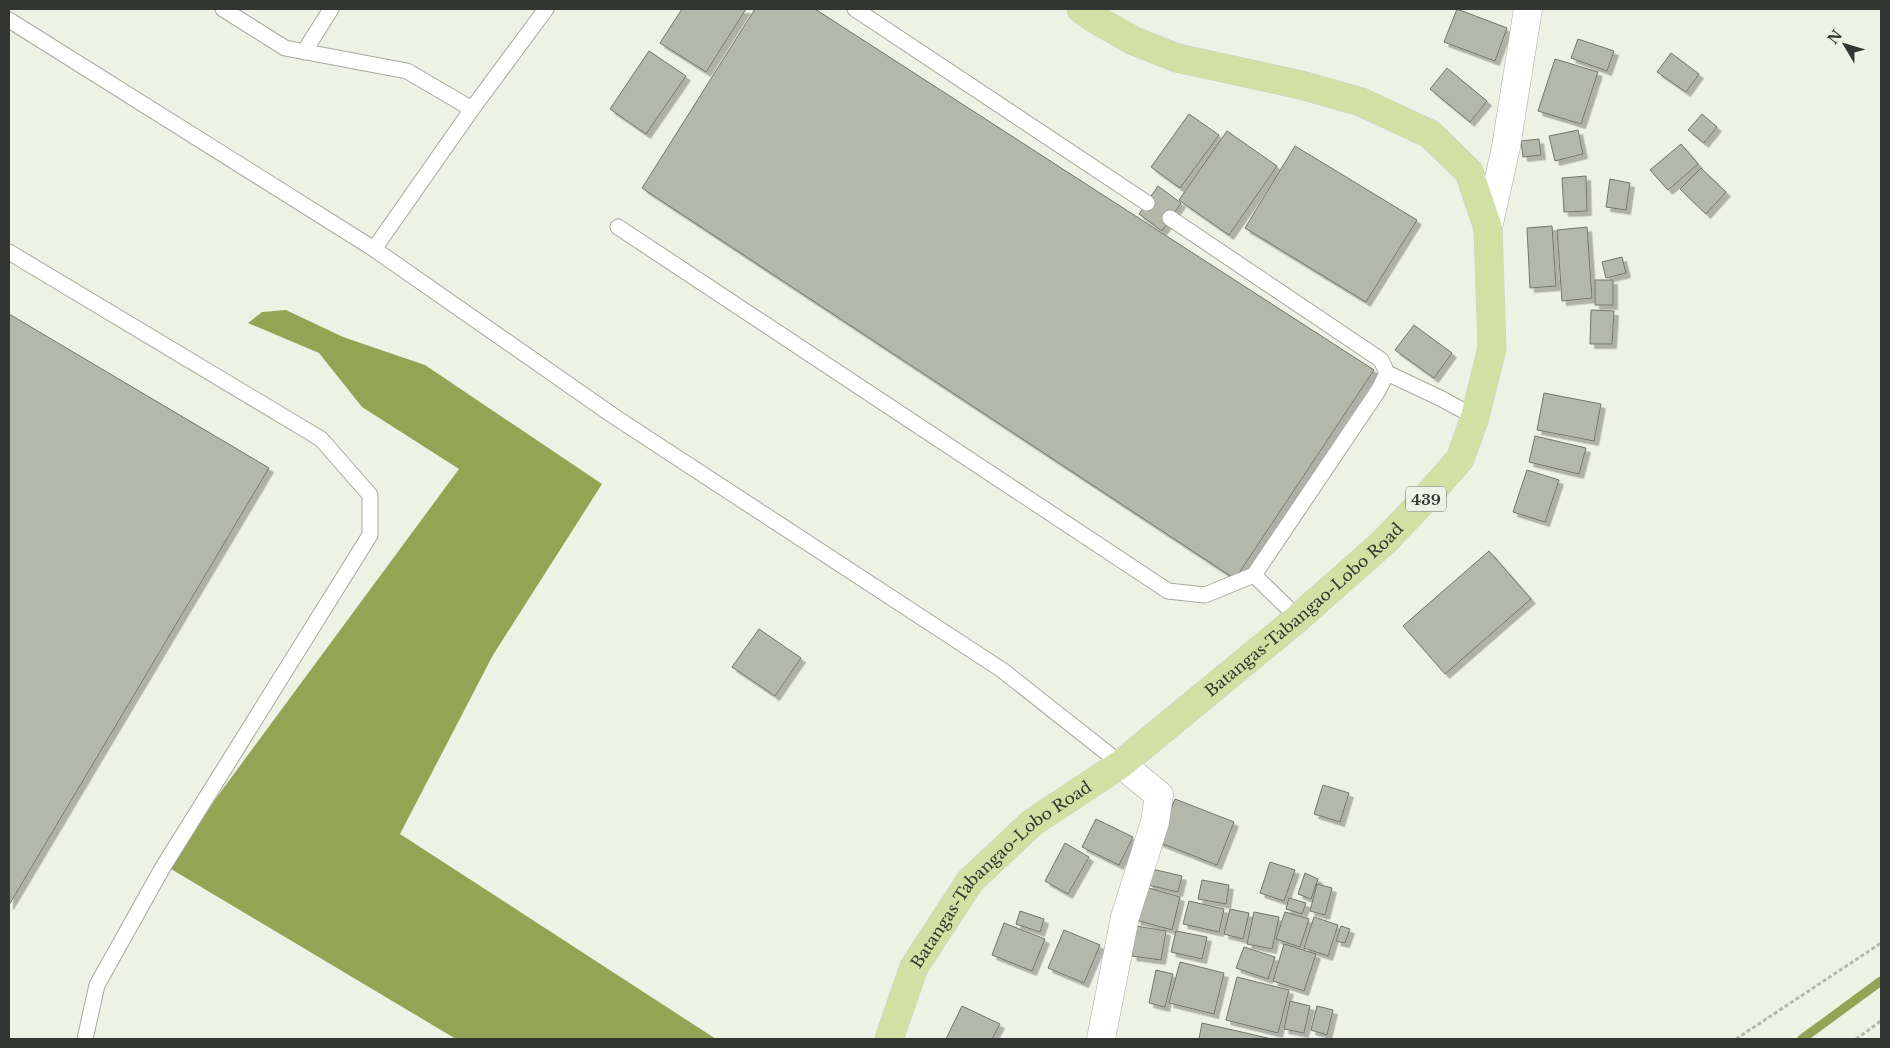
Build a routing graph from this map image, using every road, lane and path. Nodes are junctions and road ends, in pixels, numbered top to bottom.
1 (223, 9) edge
2 (332, 9) edge
3 (546, 9) edge
4 (855, 9) edge
5 (1081, 9) edge
6 (1528, 9) edge
7 (9, 20) edge
8 (304, 52) junction
9 (472, 109) junction
10 (1147, 203) dead end
11 (1170, 218) dead end
12 (618, 227) dead end
13 (1488, 228) junction
14 (374, 249) junction
15 (9, 252) edge
16 (1387, 373) junction
17 (1475, 417) junction
18 (1254, 575) junction
19 (1298, 618) junction
20 (1120, 764) junction
21 (1881, 943) edge
22 (1881, 1021) edge
23 (86, 1039) edge
24 (889, 1039) edge
25 (1101, 1039) edge
26 (1736, 1039) edge
27 (1856, 1039) edge

1 - 8 lane
2 - 8 lane
3 - 9 lane
4 - 10 lane
5 - 13 main road, Batangas-Tabangao-Lobo Road / 439
6 - 13 street
7 - 14 lane
8 - 9 lane
9 - 14 lane
11 - 16 lane
12 - 18 lane
13 - 17 main road, Batangas-Tabangao-Lobo Road / 439
14 - 20 lane
15 - 23 lane
16 - 17 lane
16 - 18 lane
17 - 19 main road, Batangas-Tabangao-Lobo Road / 439
18 - 19 lane
19 - 20 main road, Batangas-Tabangao-Lobo Road / 439
20 - 24 main road, Batangas-Tabangao-Lobo Road / 439
20 - 25 street
21 - 26 path
22 - 27 path

